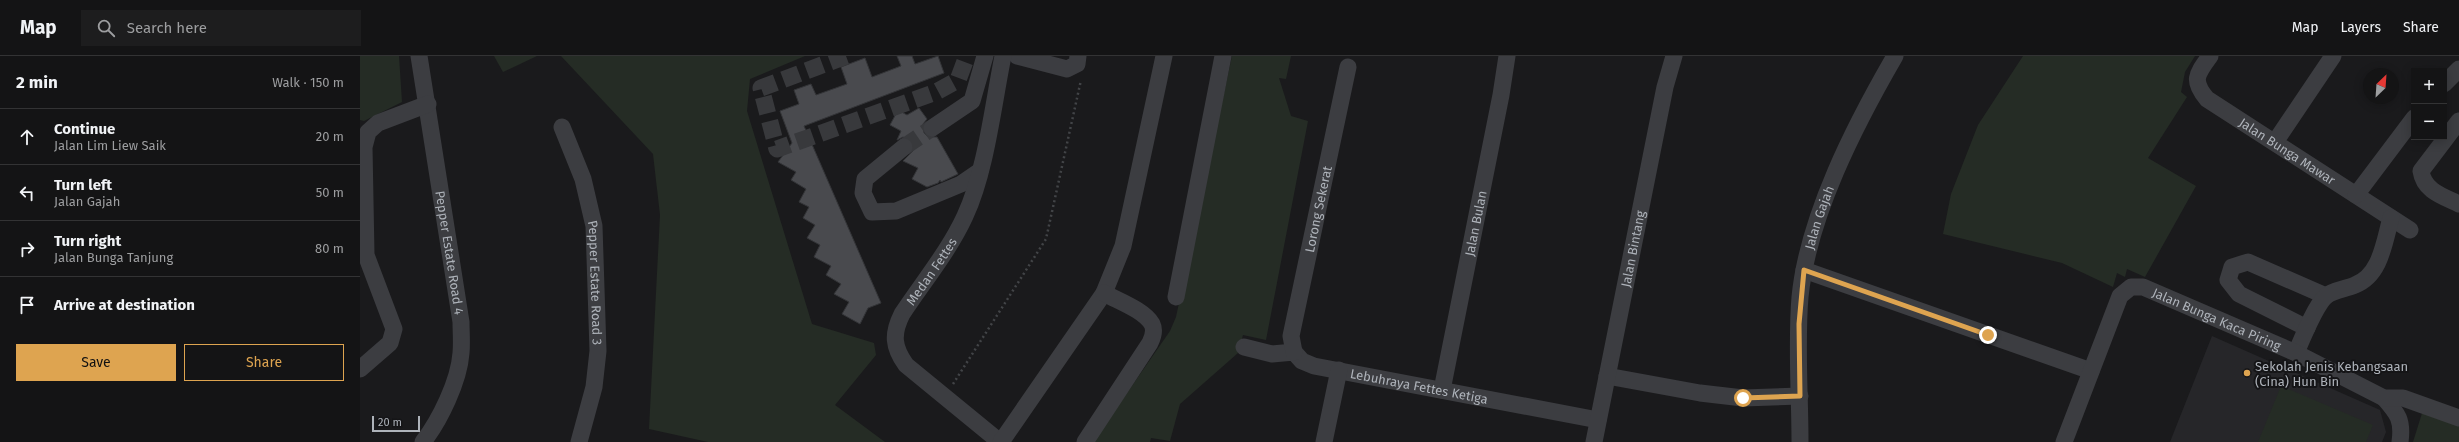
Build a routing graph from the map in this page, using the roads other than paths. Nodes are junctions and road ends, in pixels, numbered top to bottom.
1 (420, 56) edge
2 (985, 56) edge
3 (1003, 56) edge
4 (1022, 56) edge
5 (1078, 56) edge
6 (1164, 56) edge
7 (1223, 56) edge
8 (1507, 56) edge
9 (1674, 56) edge
10 (1895, 56) edge
11 (2210, 56) edge
12 (2333, 56) edge
13 (1348, 67) dead end
14 (2459, 69) edge
15 (2447, 81) edge
16 (428, 104) junction
17 (2459, 121) edge
18 (2411, 122) edge
19 (562, 127) dead end
20 (932, 128) tunnel mouth
21 (2275, 142) junction
22 (904, 147) tunnel mouth
23 (980, 171) junction
24 (2356, 195) junction
25 (2459, 204) edge
26 (2391, 218) junction
27 (2410, 230) dead end
28 (363, 254) edge
29 (1804, 270) junction
30 (1104, 293) junction
31 (2326, 296) junction
32 (1176, 297) dead end
33 (2307, 328) junction
34 (1244, 347) dead end
35 (1294, 352) junction
36 (2296, 353) junction
37 (360, 369) edge
38 (1339, 370) junction
39 (2091, 371) junction
40 (1607, 376) junction
41 (1442, 390) junction
42 (1800, 396) junction
43 (2384, 398) junction
44 (2459, 418) edge
45 (1598, 420) junction
46 (423, 442) edge
47 (580, 442) edge
48 (1001, 442) edge
49 (1085, 442) edge
50 (1324, 442) edge
51 (1594, 442) edge
52 (1800, 442) edge
53 (2064, 442) edge
54 (2400, 442) edge

1 - 16 street, Pepper Estate Road 4
2 - 20 street
3 - 23 street, Medan Fettes
4 - 5 street
6 - 30 street, Medan Fettes
7 - 32 street
8 - 41 street, Jalan Bulan
9 - 40 street, Jalan Bintang
10 - 29 street, Jalan Gajah
11 - 21 street, Jalan Bunga Mawar
12 - 21 street
13 - 35 street, Lorong Sekerat
14 - 15 street
16 - 28 street
16 - 46 street, Pepper Estate Road 4
17 - 25 street
18 - 24 street
19 - 47 street, Pepper Estate Road 3
21 - 24 street, Jalan Bunga Mawar
22 - 23 street
23 - 48 street, Medan Fettes
24 - 26 street, Jalan Bunga Mawar
26 - 27 street, Jalan Bunga Mawar
26 - 31 street
28 - 37 street
29 - 39 street
29 - 42 street, Jalan Gajah
30 - 48 street, Medan Fettes
30 - 49 street
31 - 33 street
31 - 33 street
33 - 36 street
34 - 35 street
35 - 38 street, Lebuhraya Fettes Ketiga
36 - 39 street, Jalan Bunga Kaca Piring
36 - 43 street, Jalan Bunga Kaca Piring
38 - 41 street, Lebuhraya Fettes Ketiga
38 - 50 street
39 - 53 street, Jalan Bunga Kaca Piring
40 - 42 street
40 - 45 street, Jalan Bintang
41 - 45 street, Lebuhraya Fettes Ketiga
42 - 52 street, Jalan Gajah
43 - 44 street, Jalan Bunga Kaca Piring
43 - 54 street
45 - 51 street, Jalan Bintang

